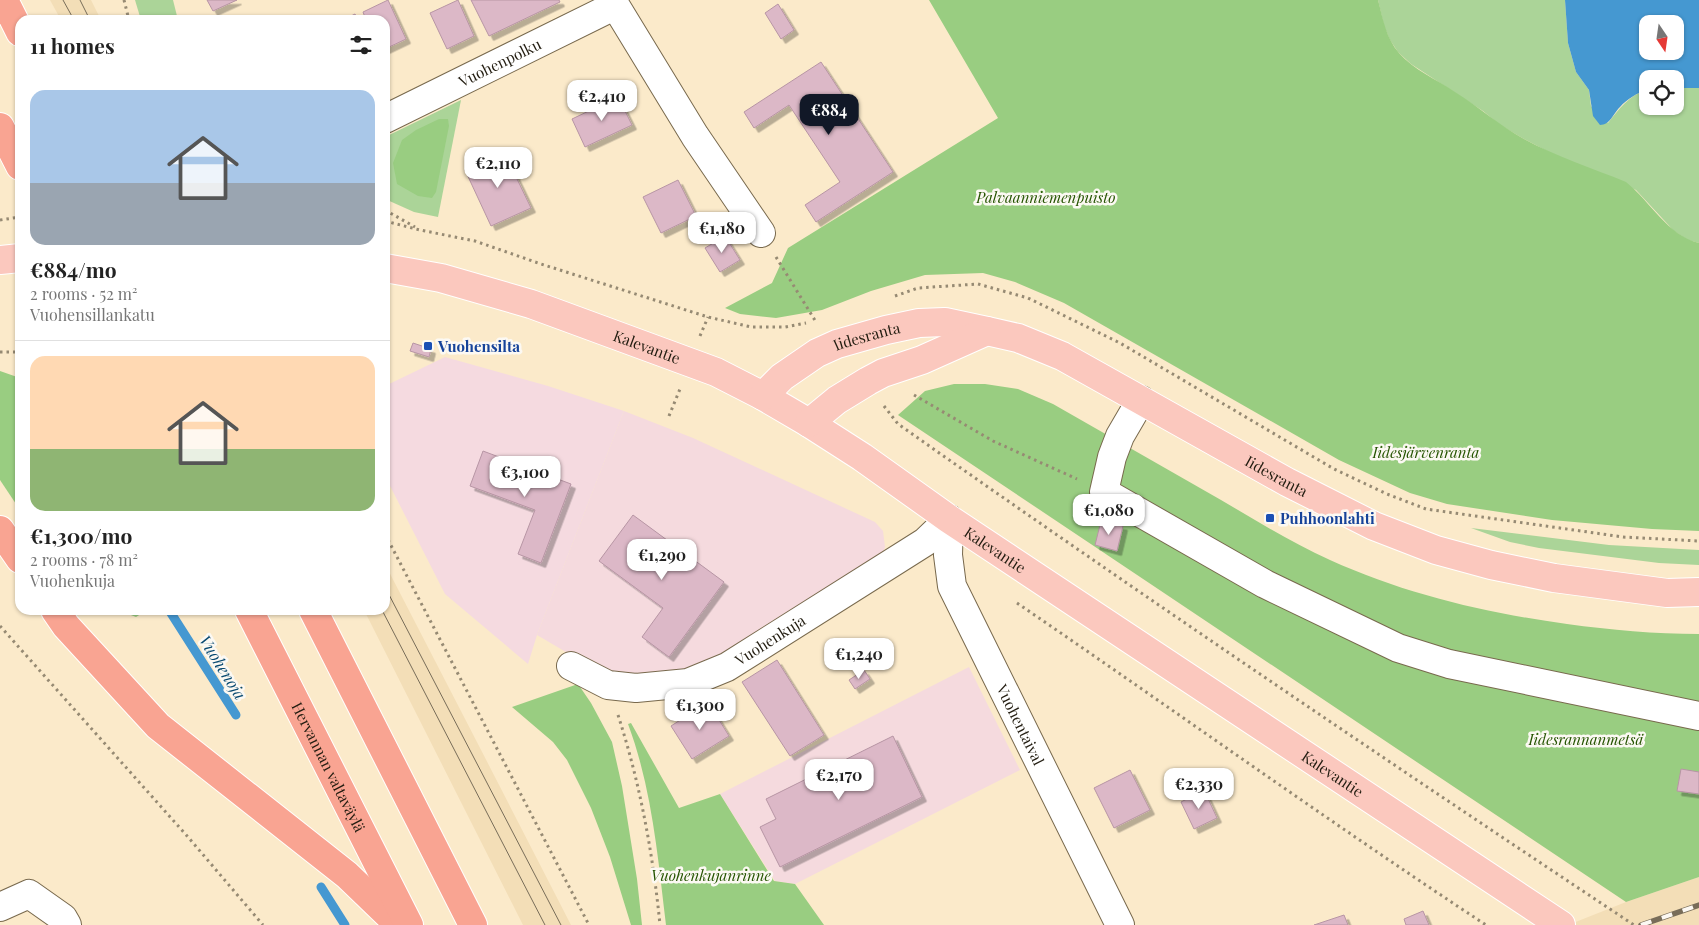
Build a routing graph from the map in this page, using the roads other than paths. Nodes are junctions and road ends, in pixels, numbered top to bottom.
1 (4, 0) edge
2 (613, 3) edge
3 (15, 22) edge
4 (390, 116) edge
5 (0, 127) edge
6 (15, 156) edge
7 (761, 234) road end
8 (15, 258) edge
9 (0, 260) edge
10 (390, 269) edge
11 (988, 331) junction
12 (763, 396) junction
13 (1141, 400) junction
14 (809, 423) junction
15 (948, 519) junction
16 (0, 530) edge
17 (15, 552) edge
18 (1699, 592) edge
19 (58, 615) edge
20 (251, 615) edge
21 (316, 615) edge
22 (571, 666) dead end
23 (1699, 716) edge
24 (0, 907) edge
25 (67, 925) edge
26 (400, 925) edge
27 (409, 925) edge
28 (473, 925) edge
29 (1120, 925) edge
30 (1561, 925) edge

1 - 3 highway
2 - 4 street, Vuohenpolku
2 - 7 street
5 - 6 highway
8 - 9 main road
10 - 12 main road, Kalevantie
11 - 12 main road, Iidesranta
11 - 13 main road, Iidesranta
11 - 14 main road
12 - 14 main road, Kalevantie
13 - 18 main road, Iidesranta
13 - 23 street
14 - 15 main road, Kalevantie
15 - 22 street, Vuohenkuja
15 - 29 street, Vuohentaival
15 - 30 main road, Kalevantie
16 - 17 highway
19 - 26 highway
20 - 27 highway, Hervannan valtaväylä
21 - 28 highway
24 - 25 street

